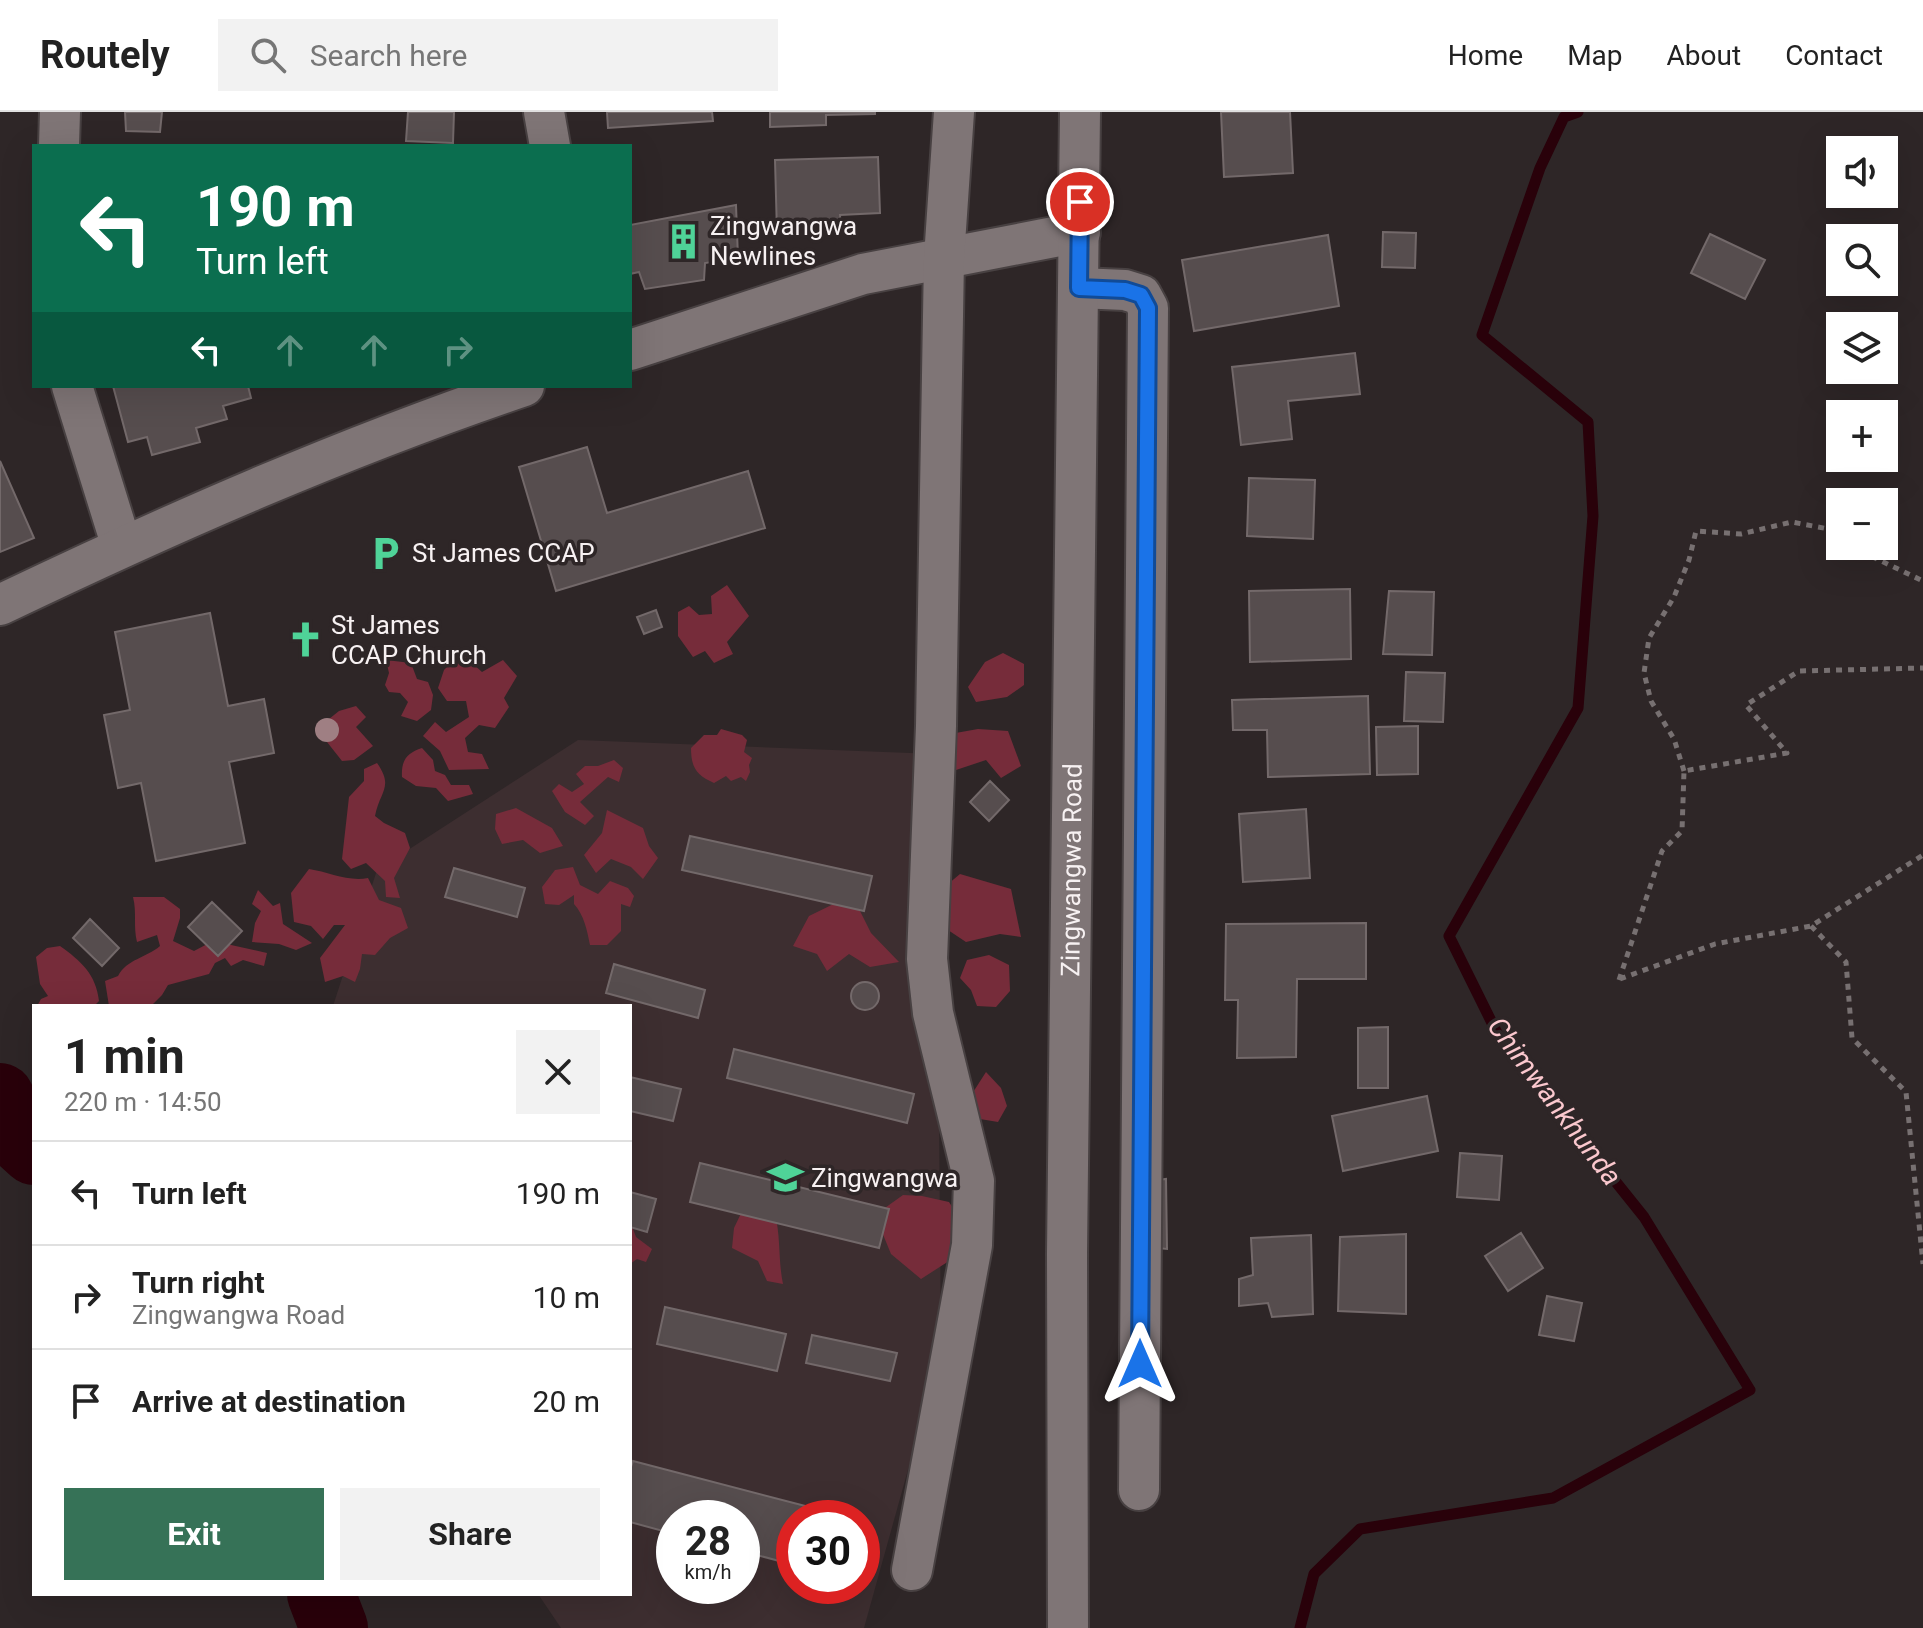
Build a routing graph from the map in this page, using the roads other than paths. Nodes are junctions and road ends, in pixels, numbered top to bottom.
1 (60, 112) edge
2 (544, 112) edge
3 (954, 112) edge
4 (1080, 112) edge
5 (59, 144) edge
6 (550, 144) edge
7 (1080, 232) junction
8 (944, 258) junction
9 (1079, 288) junction
10 (632, 349) edge
11 (73, 388) edge
12 (518, 388) edge
13 (122, 547) junction
14 (0, 605) edge
15 (1139, 1490) dead end
16 (912, 1570) dead end
17 (1068, 1628) edge

1 - 5 street
2 - 6 street
3 - 8 street
4 - 7 street, Zingwangwa Road
7 - 8 street
7 - 9 street, Zingwangwa Road
8 - 10 street
8 - 16 street
9 - 15 street
9 - 17 street, Zingwangwa Road
11 - 13 street
12 - 13 street
13 - 14 street

